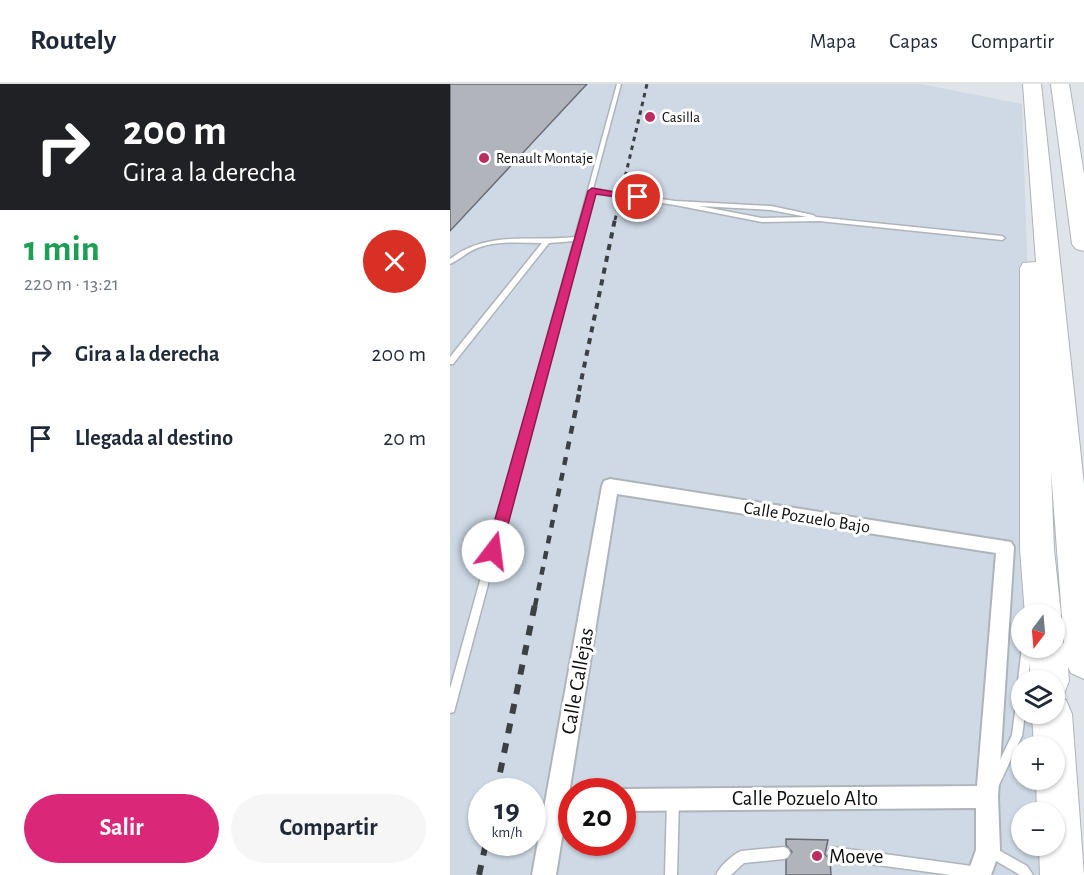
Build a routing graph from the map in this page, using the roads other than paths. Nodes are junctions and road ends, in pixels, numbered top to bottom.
1 (620, 84) edge
2 (1032, 84) edge
3 (1060, 84) edge
4 (1068, 84) edge
5 (1084, 128) edge
6 (1038, 138) junction
7 (592, 191) junction
8 (675, 203) junction
9 (819, 219) junction
10 (580, 238) junction
11 (1002, 238) dead end
12 (546, 241) junction
13 (1084, 244) edge
14 (450, 262) edge
15 (450, 362) edge
16 (610, 486) joint
17 (1037, 604) edge
18 (1084, 661) edge
19 (450, 708) edge
20 (1019, 724) edge
21 (1053, 724) edge
22 (567, 778) edge
23 (987, 797) junction
24 (674, 799) junction
25 (636, 800) edge
26 (558, 822) edge
27 (988, 850) junction
28 (784, 853) dead end
29 (833, 853) dead end
30 (979, 874) edge
31 (544, 875) edge
32 (671, 875) edge
33 (722, 875) edge
34 (1027, 875) edge
35 (1063, 875) edge

1 - 7 lane
2 - 6 highway
3 - 13 highway
4 - 5 highway
6 - 17 highway
6 - 18 highway
7 - 8 lane
7 - 10 lane
8 - 9 lane
8 - 9 lane
9 - 11 lane
10 - 12 lane
10 - 19 lane
12 - 14 lane
12 - 15 lane
16 - 22 street, Calle Callejas
16 - 23 street, Calle Pozuelo Bajo
20 - 23 lane
21 - 35 highway
23 - 24 street, Calle Pozuelo Alto
23 - 27 street
24 - 25 street, Calle Pozuelo Alto
24 - 32 lane
26 - 31 street, Calle Callejas
27 - 30 street
27 - 34 lane
28 - 33 lane
29 - 30 lane

